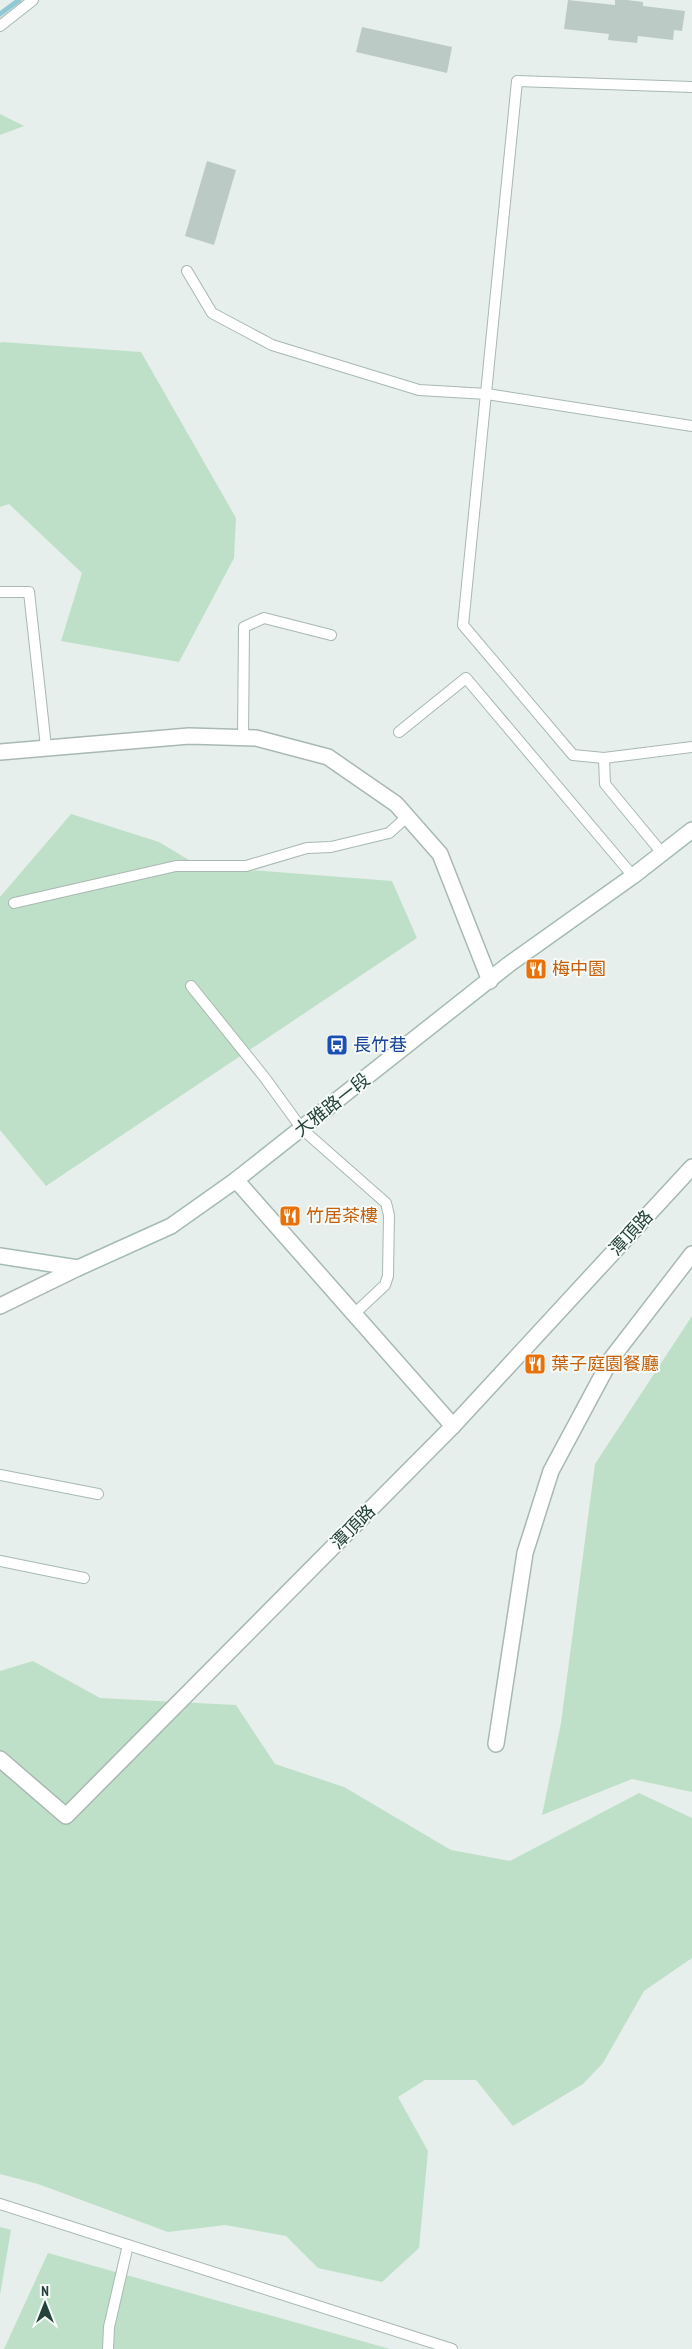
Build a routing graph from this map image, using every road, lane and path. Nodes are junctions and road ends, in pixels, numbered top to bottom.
1 (33, 0) edge
2 (0, 26) edge
3 (692, 87) edge
4 (187, 271) dead end
5 (487, 394) junction
6 (692, 426) edge
7 (0, 592) edge
8 (331, 635) dead end
9 (399, 732) dead end
10 (243, 738) junction
11 (46, 747) junction
12 (692, 747) edge
13 (0, 752) edge
14 (604, 758) junction
15 (408, 816) junction
16 (692, 830) edge
17 (662, 853) junction
18 (633, 876) junction
19 (14, 903) dead end
20 (490, 980) junction
21 (191, 986) dead end
22 (302, 1129) junction
23 (692, 1167) edge
24 (236, 1180) junction
25 (692, 1254) edge
26 (0, 1256) edge
27 (78, 1268) junction
28 (0, 1306) edge
29 (354, 1314) junction
30 (453, 1426) junction
31 (0, 1475) edge
32 (98, 1494) dead end
33 (0, 1561) edge
34 (84, 1578) dead end
35 (496, 1744) dead end
36 (0, 1759) edge
37 (0, 2204) edge
38 (128, 2245) junction
39 (108, 2349) edge
40 (452, 2349) edge

1 - 2 lane
3 - 5 lane
4 - 5 lane
5 - 6 lane
5 - 14 lane
7 - 11 lane
8 - 10 lane
9 - 18 lane
10 - 11 street
10 - 15 street
11 - 13 street
12 - 14 lane
14 - 17 lane
15 - 19 lane
15 - 20 street
16 - 17 street, 大雅路一段
17 - 18 street, 大雅路一段
18 - 20 street, 大雅路一段
20 - 22 street, 大雅路一段
21 - 22 lane
22 - 24 street, 大雅路一段
22 - 29 lane
23 - 30 street, 潭頂路
24 - 27 street, 大雅路一段
24 - 29 street
25 - 35 street
26 - 27 street
27 - 28 street, 大雅路一段
29 - 30 street
30 - 36 street, 潭頂路
31 - 32 lane
33 - 34 lane
37 - 38 lane
38 - 39 lane
38 - 40 lane

